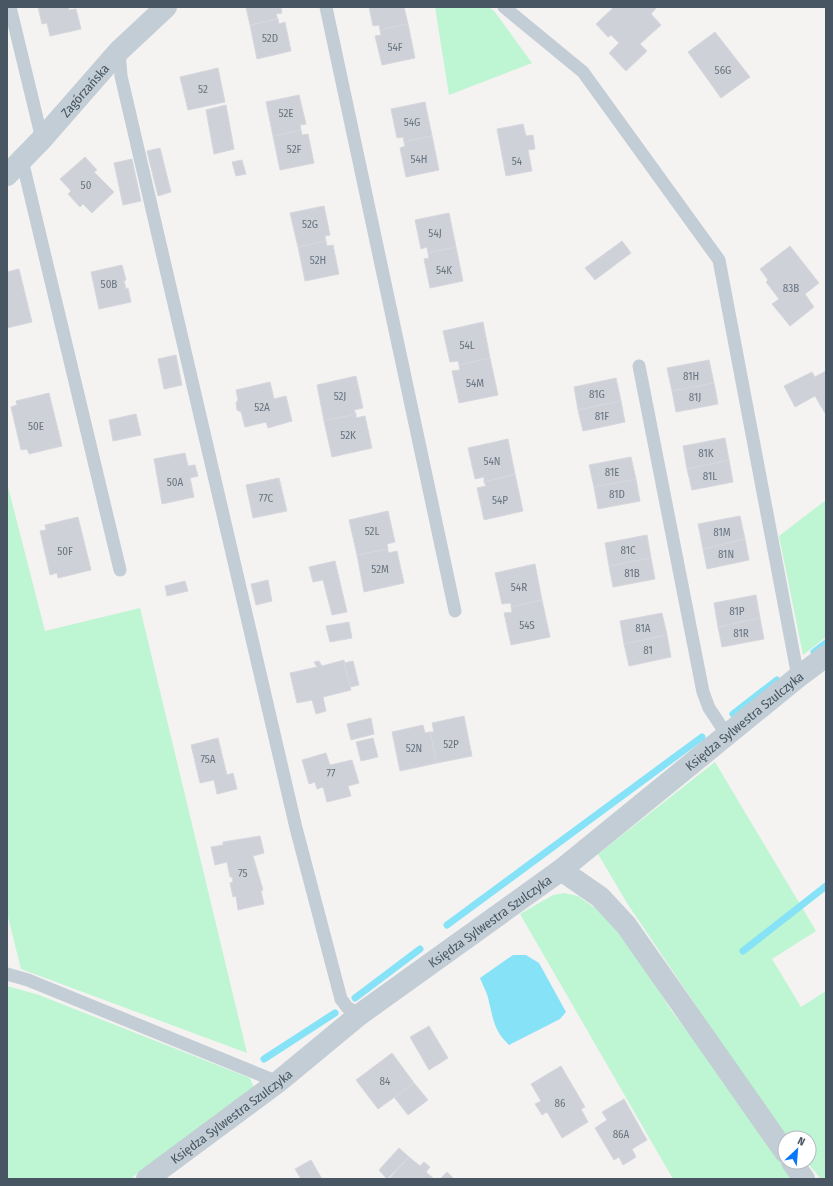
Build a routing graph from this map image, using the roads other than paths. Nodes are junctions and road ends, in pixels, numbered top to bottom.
1 (10, 7) edge
2 (166, 7) edge
3 (326, 7) edge
4 (504, 7) edge
5 (119, 51) junction
6 (42, 139) junction
7 (22, 160) junction
8 (7, 175) edge
9 (639, 366) dead end
10 (120, 570) dead end
11 (455, 611) dead end
12 (826, 656) edge
13 (798, 677) junction
14 (727, 735) junction
15 (561, 870) junction
16 (7, 974) edge
17 (359, 1015) junction
18 (278, 1082) junction
19 (777, 1141) edge
20 (798, 1170) edge
21 (147, 1179) edge
22 (804, 1179) edge

1 - 6 lane
2 - 5 street, Zagórzańska
3 - 11 lane
4 - 13 lane
5 - 6 street, Zagórzańska
5 - 17 lane
6 - 7 street, Zagórzańska
7 - 8 street, Zagórzańska
7 - 10 lane
9 - 14 lane
12 - 13 street, Księdza Sylwestra Szulczyka
13 - 14 street, Księdza Sylwestra Szulczyka
14 - 15 street, Księdza Sylwestra Szulczyka
15 - 17 street, Księdza Sylwestra Szulczyka
15 - 19 street
16 - 18 lane
17 - 18 street, Księdza Sylwestra Szulczyka
18 - 21 street, Księdza Sylwestra Szulczyka
20 - 22 street

